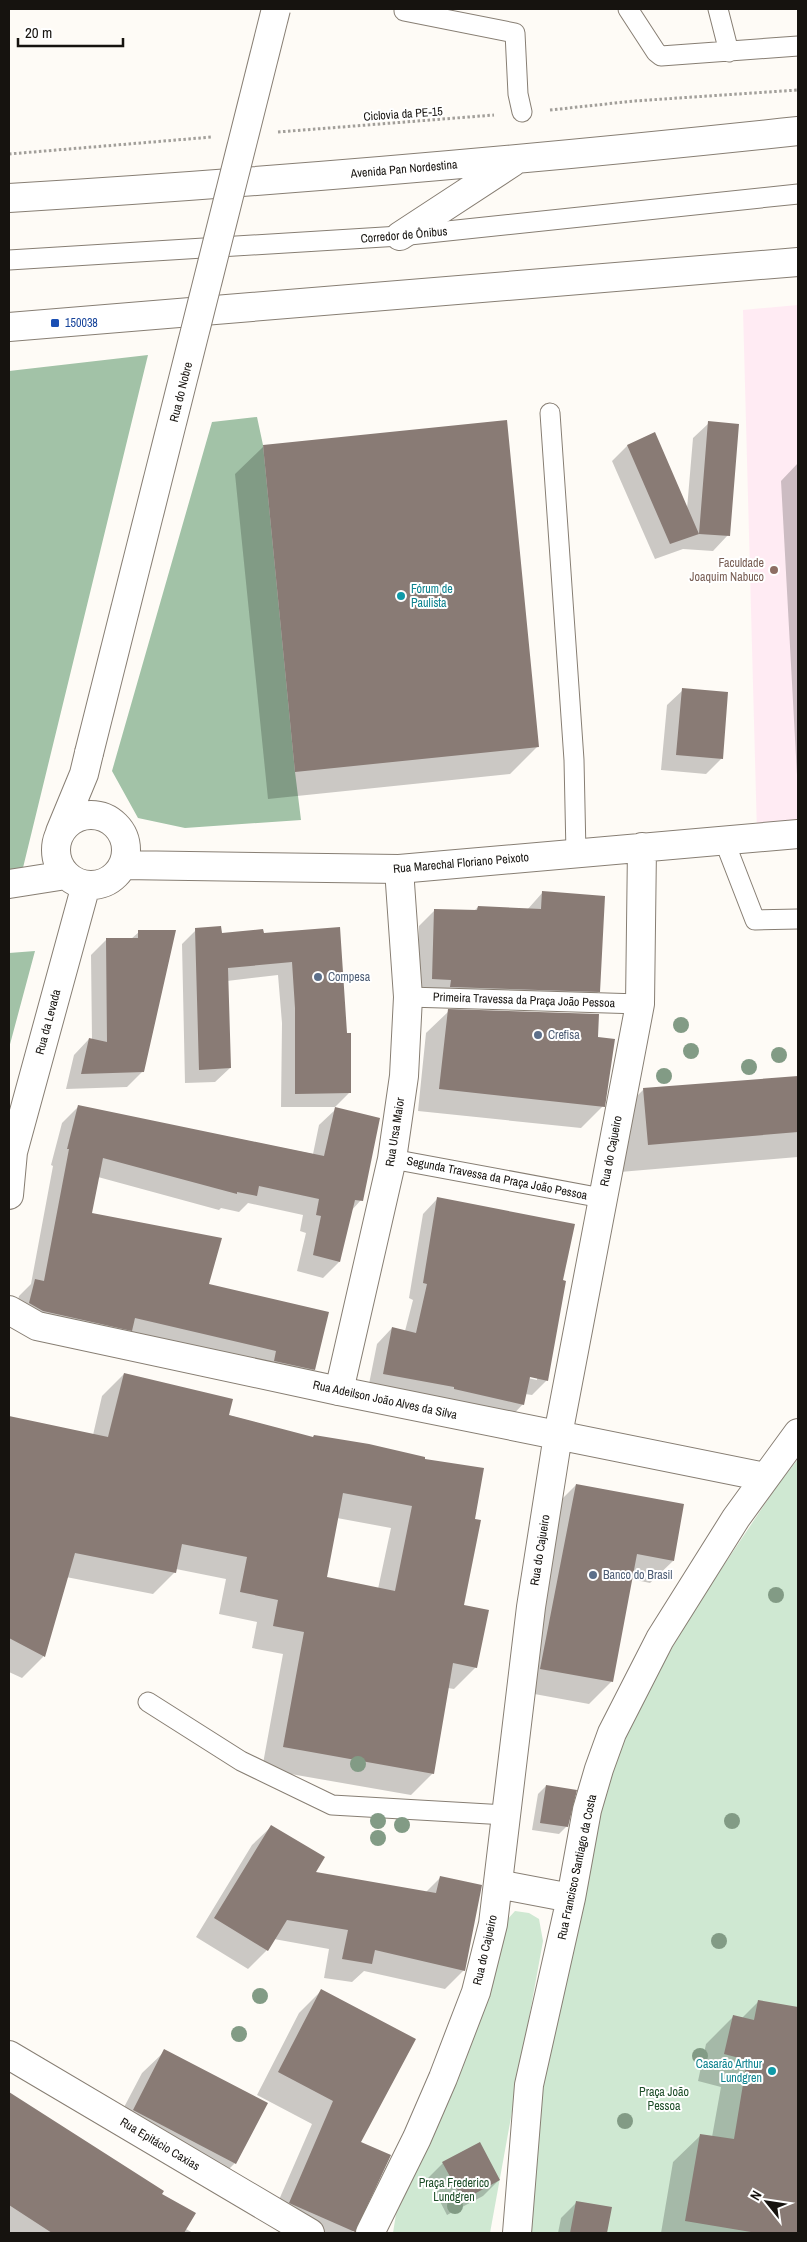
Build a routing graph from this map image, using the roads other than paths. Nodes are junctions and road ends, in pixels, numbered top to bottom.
1 (276, 9) edge
2 (628, 9) edge
3 (718, 9) edge
4 (404, 11) dead end
5 (798, 46) edge
6 (729, 52) junction
7 (522, 112) road end
8 (798, 131) edge
9 (516, 159) junction
10 (798, 194) edge
11 (9, 198) edge
12 (400, 236) junction
13 (9, 260) edge
14 (798, 262) edge
15 (9, 328) edge
16 (550, 413) dead end
17 (86, 764) junction
18 (112, 821) junction
19 (60, 833) junction
20 (798, 834) edge
21 (724, 840) junction
22 (642, 847) junction
23 (576, 853) junction
24 (124, 865) junction
25 (399, 869) junction
26 (76, 880) junction
27 (9, 884) edge
28 (798, 919) edge
29 (408, 997) junction
30 (640, 1004) junction
31 (11, 1156) edge
32 (392, 1159) junction
33 (9, 1195) edge
34 (602, 1198) junction
35 (9, 1310) edge
36 (339, 1390) junction
37 (798, 1433) edge
38 (558, 1435) junction
39 (765, 1477) junction
40 (148, 1702) dead end
41 (506, 1815) junction
42 (498, 1884) junction
43 (571, 1898) junction
44 (9, 2055) edge
45 (310, 2233) edge
46 (370, 2233) edge
47 (517, 2233) edge

1 - 17 main road, Rua do Nobre, bridge
2 - 6 lane
3 - 6 lane
4 - 7 lane
5 - 6 lane
8 - 9 main road, Avenida Pan Nordestina
9 - 11 main road, Avenida Pan Nordestina
9 - 12 main road
10 - 12 lane, Corredor de Ônibus
12 - 13 lane, Corredor de Ônibus
14 - 15 main road
16 - 23 lane
17 - 18 main road
17 - 19 main road, Rua do Nobre
18 - 19 main road
18 - 24 main road
19 - 26 main road, Rua do Nobre
20 - 21 main road, Rua Marechal Floriano Peixoto
21 - 22 main road, Rua Marechal Floriano Peixoto
21 - 28 lane
22 - 23 main road, Rua Marechal Floriano Peixoto
22 - 30 main road, Rua do Cajueiro
23 - 25 main road, Rua Marechal Floriano Peixoto
24 - 25 main road, Rua Marechal Floriano Peixoto
24 - 26 main road
25 - 29 main road, Rua Ursa Maior
26 - 27 main road
26 - 31 main road, Rua da Levada
29 - 30 lane, Primeira Travessa da Praça João Pessoa
29 - 32 main road, Rua Ursa Maior
30 - 34 main road, Rua do Cajueiro
31 - 33 main road
32 - 34 lane, Segunda Travessa da Praça João Pessoa
32 - 36 main road, Rua Ursa Maior
34 - 38 main road, Rua do Cajueiro
35 - 36 main road, Rua Adeilson João Alves da Silva
36 - 38 main road, Rua Adeilson João Alves da Silva
37 - 39 main road, Rua Francisco Santiago da Costa
38 - 39 main road, Rua Adeilson João Alves da Silva
38 - 41 main road, Rua do Cajueiro
39 - 43 main road, Rua Francisco Santiago da Costa
40 - 41 lane
41 - 42 main road, Rua do Cajueiro
42 - 43 main road
42 - 46 main road, Rua do Cajueiro
43 - 47 main road, Rua Francisco Santiago da Costa
44 - 45 main road, Rua Epitácio Caxias

